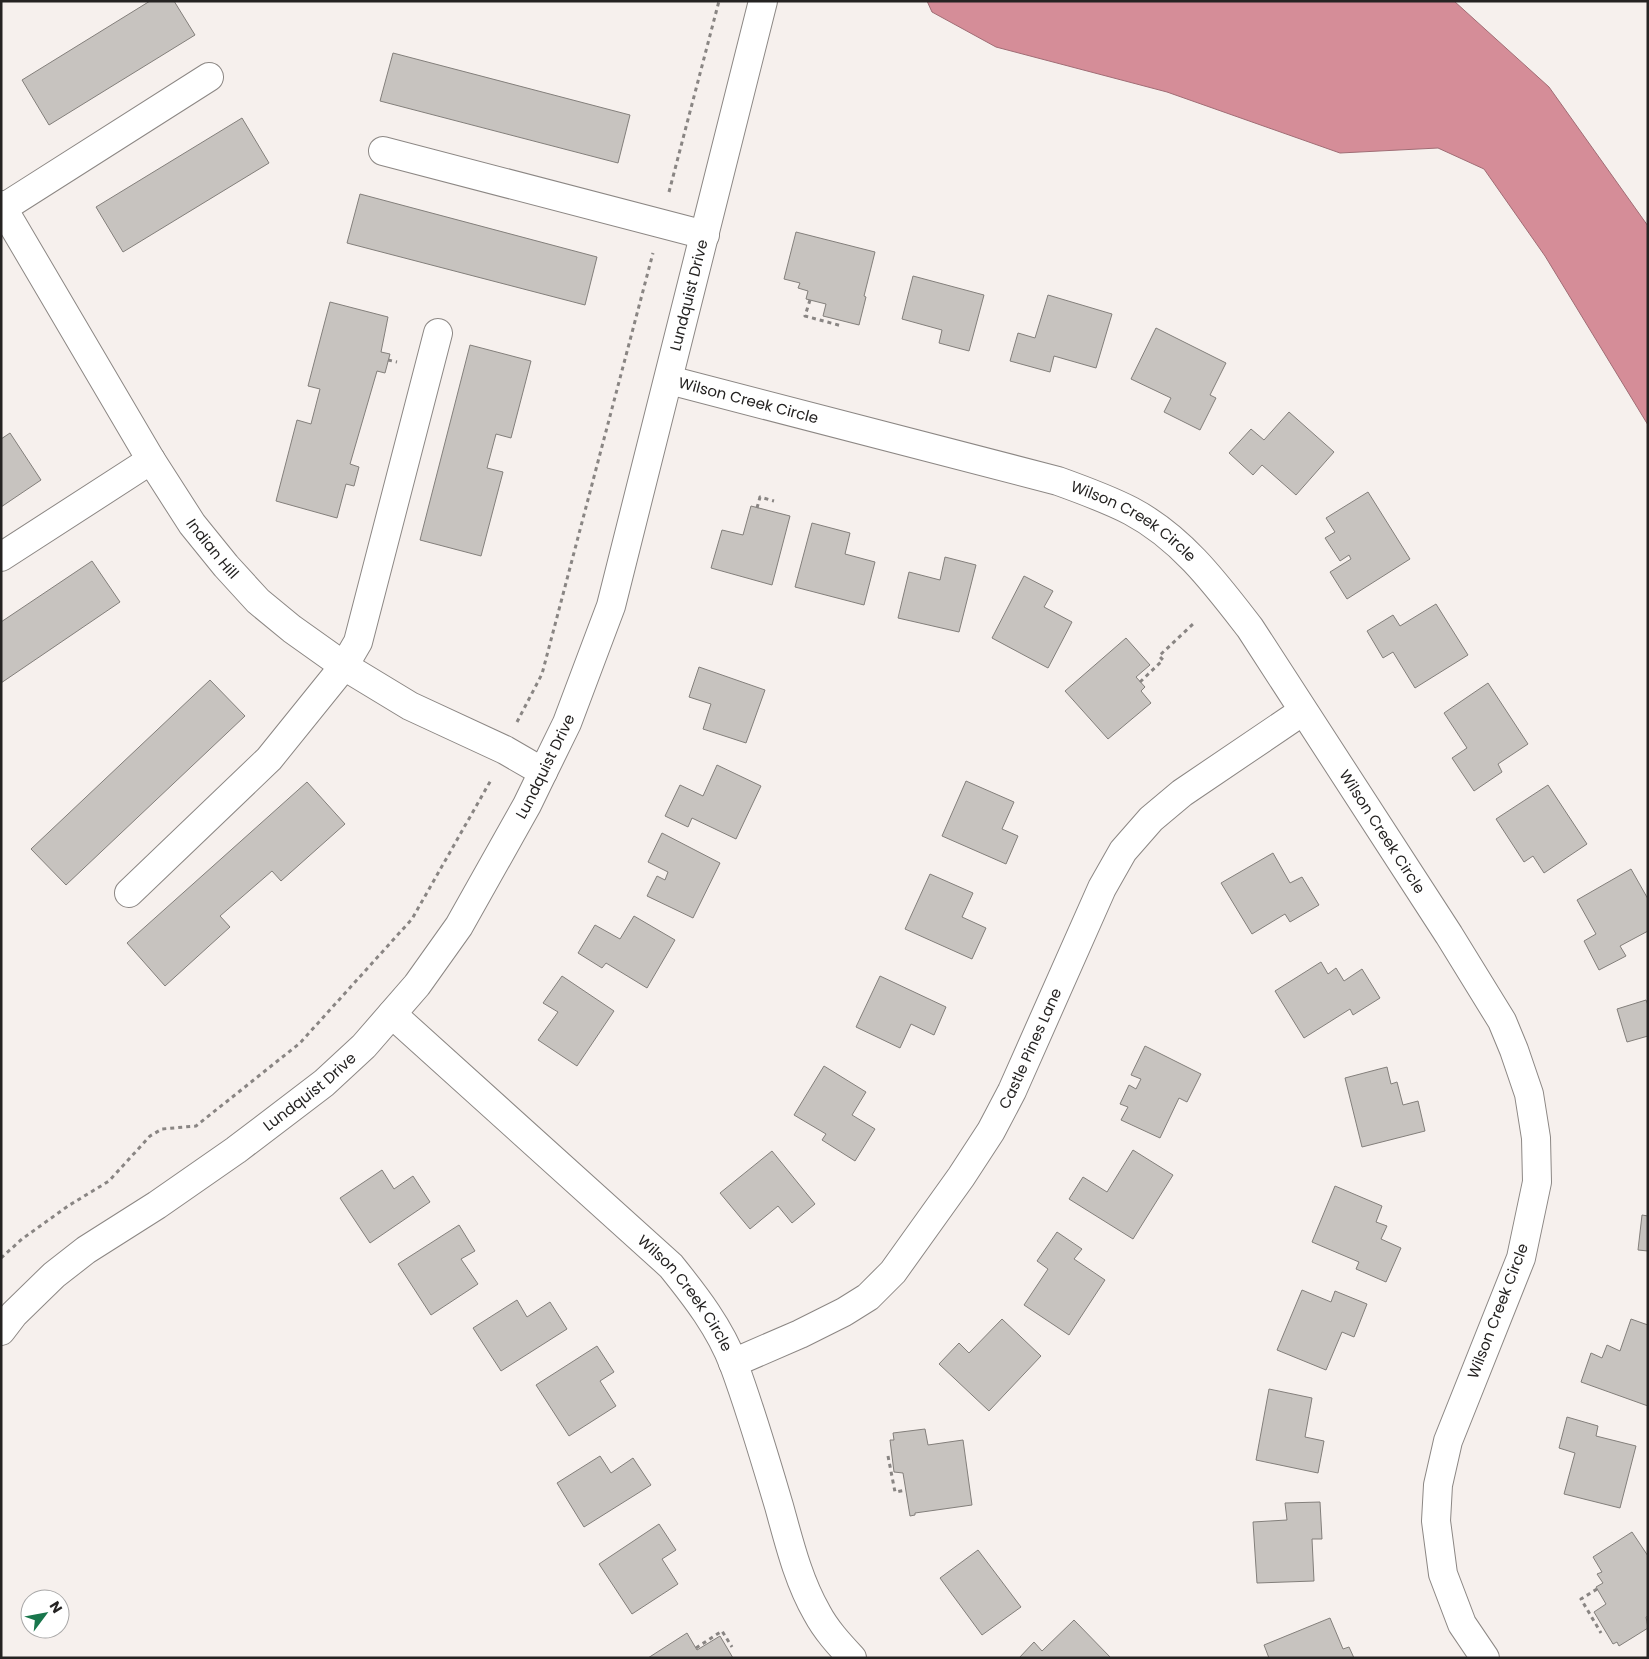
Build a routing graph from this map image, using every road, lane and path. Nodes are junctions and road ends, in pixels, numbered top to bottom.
1 (718, 1) edge
2 (763, 1) edge
3 (209, 77) dead end
4 (382, 151) dead end
5 (2, 206) edge
6 (661, 223) junction
7 (705, 235) junction
8 (810, 300) dead end
9 (842, 326) dead end
10 (438, 333) dead end
11 (669, 380) junction
12 (151, 460) junction
13 (774, 501) dead end
14 (757, 508) dead end
15 (1, 557) edge
16 (1194, 623) dead end
17 (344, 666) junction
18 (1140, 682) dead end
19 (1303, 711) junction
20 (516, 723) dead end
21 (543, 772) junction
22 (493, 776) dead end
23 (129, 893) dead end
24 (392, 1014) junction
25 (1, 1258) edge
26 (1, 1331) edge
27 (733, 1363) junction
28 (888, 1456) dead end
29 (906, 1490) dead end
30 (1597, 1589) dead end
31 (1601, 1634) dead end
32 (732, 1647) dead end
33 (696, 1648) dead end
34 (852, 1658) edge
35 (1485, 1658) edge

1 - 6 path
2 - 7 street, Lundquist Drive
3 - 5 street
4 - 6 street
5 - 12 street, Indian Hill
6 - 7 street
6 - 20 path
7 - 11 street, Lundquist Drive
8 - 9 path
10 - 17 street
11 - 19 street, Wilson Creek Circle
11 - 21 street, Lundquist Drive
12 - 15 street
12 - 17 street, Indian Hill
13 - 14 path
16 - 18 path
17 - 21 street, Indian Hill
17 - 23 street
19 - 27 street, Castle Pines Lane
19 - 35 street, Wilson Creek Circle
21 - 24 street, Lundquist Drive
22 - 25 path
24 - 26 street, Lundquist Drive
24 - 27 street, Wilson Creek Circle
27 - 34 street, Wilson Creek Circle
28 - 29 path
30 - 31 path
32 - 33 path

